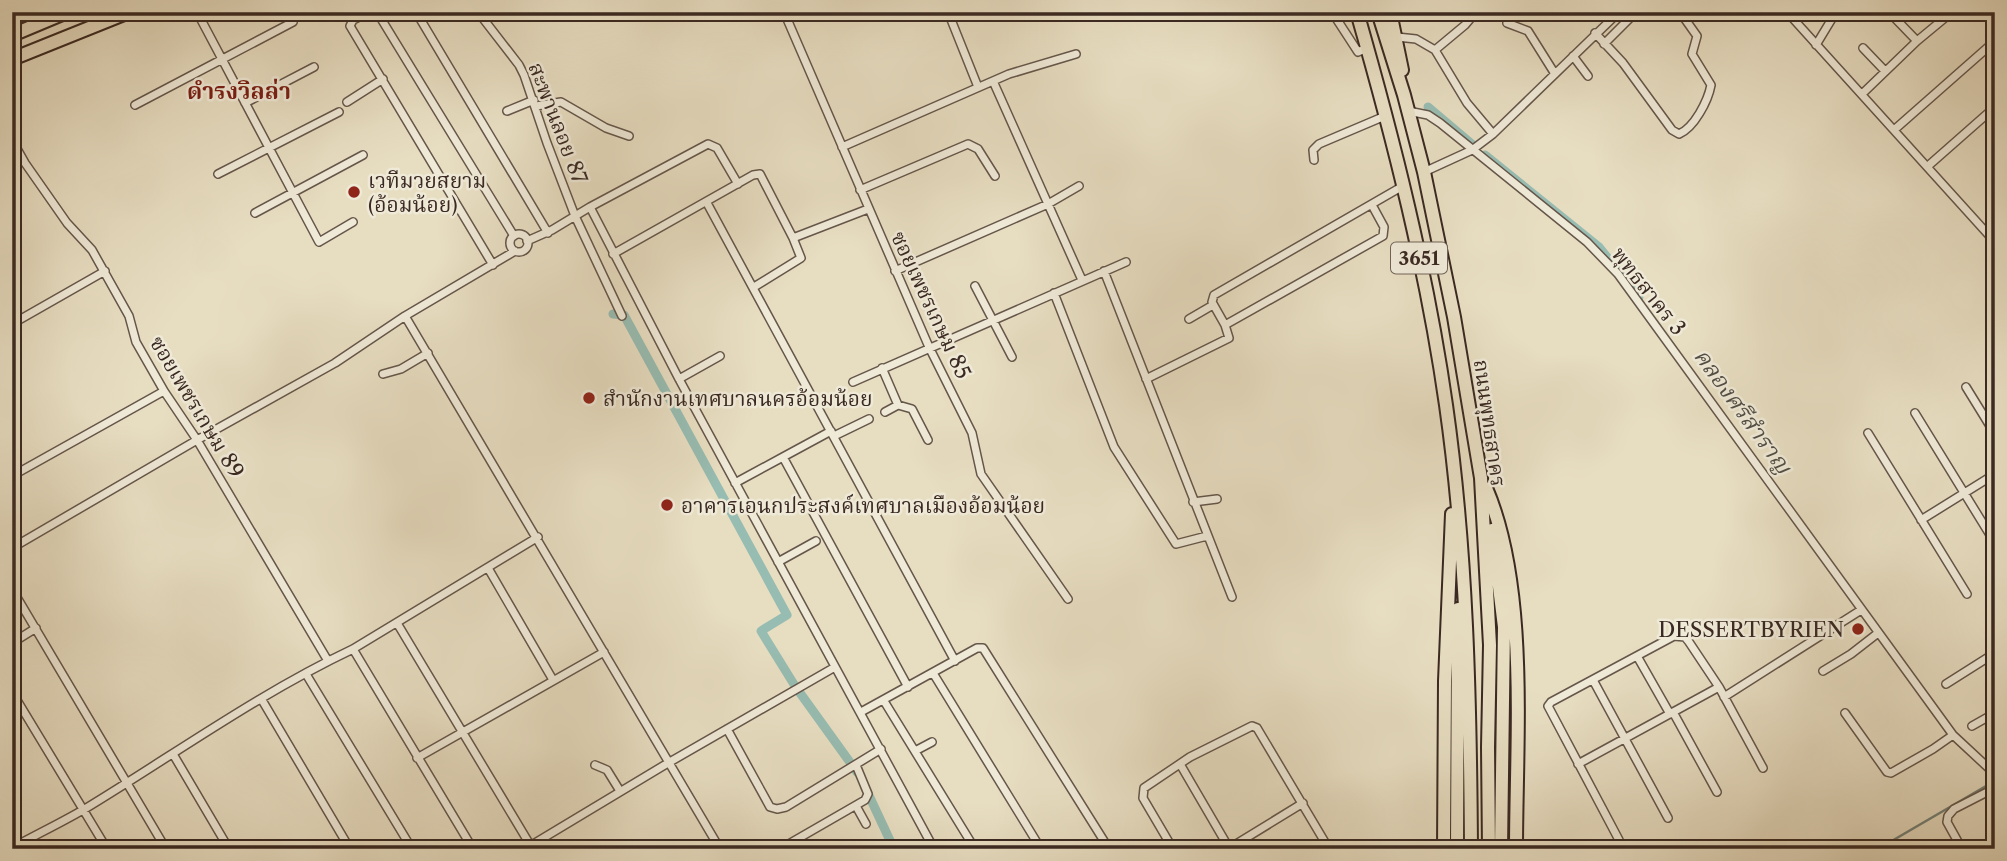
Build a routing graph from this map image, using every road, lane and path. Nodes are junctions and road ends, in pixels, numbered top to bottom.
1 (29, 12) edge
2 (68, 12) edge
3 (129, 12) edge
4 (197, 12) edge
5 (369, 12) edge
6 (377, 12) edge
7 (416, 12) edge
8 (478, 12) edge
9 (783, 12) edge
10 (948, 12) edge
11 (1332, 12) edge
12 (1354, 12) edge
13 (1378, 12) edge
14 (1390, 12) edge
15 (1476, 12) edge
16 (1619, 12) edge
17 (1636, 12) edge
18 (1787, 12) edge
19 (1836, 12) edge
20 (1889, 12) edge
21 (1952, 12) edge
22 (1682, 13) edge
23 (293, 22) dead end
24 (1507, 23) dead end
25 (35, 26) junction
26 (1595, 33) junction
27 (12, 35) edge
28 (1397, 37) junction
29 (1917, 41) junction
30 (1995, 41) edge
31 (1604, 44) junction
32 (1816, 45) junction
33 (1363, 47) junction
34 (1863, 48) dead end
35 (1435, 50) junction
36 (1076, 54) dead end
37 (1573, 55) junction
38 (12, 59) edge
39 (222, 59) junction
40 (314, 67) dead end
41 (1885, 71) junction
42 (1555, 74) junction
43 (1588, 76) dead end
44 (383, 79) junction
45 (993, 81) junction
46 (978, 87) junction
47 (1861, 94) junction
48 (1404, 95) junction
49 (347, 102) dead end
50 (245, 103) junction
51 (535, 103) junction
52 (135, 105) dead end
53 (1995, 107) edge
54 (507, 111) dead end
55 (1409, 111) junction
56 (339, 112) dead end
57 (1385, 116) junction
58 (1894, 130) junction
59 (629, 136) dead end
60 (1490, 137) junction
61 (12, 140) edge
62 (842, 147) junction
63 (270, 149) junction
64 (1473, 150) junction
65 (363, 155) dead end
66 (1314, 160) dead end
67 (1928, 166) junction
68 (1424, 172) junction
69 (218, 174) dead end
70 (995, 176) dead end
71 (738, 184) junction
72 (1079, 186) dead end
73 (1403, 186) junction
74 (860, 190) junction
75 (293, 193) junction
76 (707, 202) junction
77 (1048, 204) junction
78 (1372, 205) junction
79 (590, 208) junction
80 (868, 209) junction
81 (254, 213) dead end
82 (575, 216) junction
83 (353, 222) dead end
84 (548, 233) junction
85 (514, 236) junction
86 (793, 238) junction
87 (527, 241) junction
88 (1995, 242) edge
89 (515, 251) junction
90 (614, 254) junction
91 (1126, 261) dead end
92 (493, 265) junction
93 (105, 271) junction
94 (895, 271) junction
95 (1104, 271) junction
96 (1082, 280) junction
97 (975, 286) dead end
98 (754, 287) junction
99 (1054, 293) junction
100 (1213, 305) junction
101 (405, 316) junction
102 (622, 316) dead end
103 (1189, 319) dead end
104 (993, 320) junction
105 (12, 324) edge
106 (1225, 326) junction
107 (929, 347) junction
108 (428, 354) junction
109 (720, 356) dead end
110 (1012, 357) dead end
111 (882, 369) junction
112 (383, 374) dead end
113 (679, 379) junction
114 (1146, 379) junction
115 (853, 382) dead end
116 (1966, 387) dead end
117 (164, 391) junction
118 (898, 405) junction
119 (885, 411) dead end
120 (1915, 414) dead end
121 (869, 419) dead end
122 (832, 433) junction
123 (1868, 433) dead end
124 (1995, 434) edge
125 (197, 440) junction
126 (928, 440) dead end
127 (783, 457) junction
128 (1995, 474) edge
129 (12, 476) edge
130 (1481, 478) junction
131 (1454, 479) junction
132 (735, 483) junction
133 (1964, 493) junction
134 (1217, 499) dead end
135 (1193, 502) junction
136 (1921, 520) junction
137 (1207, 536) junction
138 (538, 537) junction
139 (816, 541) dead end
140 (1995, 543) edge
141 (12, 548) edge
142 (778, 562) junction
143 (488, 568) junction
144 (12, 589) edge
145 (1967, 594) dead end
146 (1231, 597) dead end
147 (1068, 599) dead end
148 (1861, 610) junction
149 (397, 623) junction
150 (36, 628) junction
151 (1878, 633) junction
152 (12, 643) edge
153 (353, 649) junction
154 (604, 652) junction
155 (1995, 653) edge
156 (1637, 656) junction
157 (328, 661) junction
158 (955, 661) junction
159 (835, 667) junction
160 (1823, 671) dead end
161 (933, 673) junction
162 (306, 674) junction
163 (553, 680) junction
164 (1592, 680) junction
165 (1946, 684) dead end
166 (908, 687) junction
167 (1719, 687) junction
168 (12, 692) edge
169 (1724, 697) junction
170 (261, 700) junction
171 (884, 701) junction
172 (861, 712) junction
173 (1672, 713) junction
174 (1845, 713) dead end
175 (1995, 713) edge
176 (1972, 726) dead end
177 (727, 729) junction
178 (462, 732) junction
179 (1952, 735) junction
180 (1625, 738) junction
181 (932, 742) dead end
182 (881, 749) junction
183 (915, 751) junction
184 (173, 754) junction
185 (417, 758) junction
186 (668, 763) junction
187 (1180, 764) junction
188 (1578, 764) junction
189 (595, 765) dead end
190 (856, 765) junction
191 (1763, 768) dead end
192 (1995, 774) edge
193 (127, 783) junction
194 (1995, 788) edge
195 (620, 791) junction
196 (1717, 792) dead end
197 (1303, 803) junction
198 (856, 806) junction
199 (84, 809) junction
200 (1668, 818) dead end
201 (866, 824) dead end
202 (1619, 840) dead end
203 (12, 848) edge
204 (529, 848) edge
205 (1229, 848) edge
206 (107, 849) edge
207 (166, 849) edge
208 (229, 849) edge
209 (350, 849) edge
210 (412, 849) edge
211 (473, 849) edge
212 (720, 849) edge
213 (780, 849) edge
214 (934, 849) edge
215 (975, 849) edge
216 (1041, 849) edge
217 (1109, 849) edge
218 (1173, 849) edge
219 (1329, 849) edge
220 (1444, 849) edge
221 (1457, 849) edge
222 (1471, 849) edge
223 (1489, 849) edge
224 (1501, 849) edge
225 (1516, 849) edge
226 (1962, 849) edge

1 - 25 street
2 - 25 main road
3 - 38 main road
4 - 39 street
5 - 44 street
6 - 85 street
7 - 84 street
8 - 51 street, สะพานลอย 87
9 - 62 street, ซอยเพชรเกษม 85
10 - 46 street
11 - 33 street
12 - 33 main road, ถนนพุทธสาคร
13 - 48 main road, ถนนพุทธสาคร / 3651
14 - 28 main road
15 - 35 street
16 - 26 street
17 - 31 street
18 - 32 street
19 - 32 street
20 - 29 street
21 - 29 street
22 - 31 street
23 - 39 street
24 - 42 street
25 - 27 main road
26 - 31 street
26 - 37 street
28 - 35 street
28 - 48 main road
29 - 41 street
30 - 58 street
32 - 47 street
33 - 57 main road, ถนนพุทธสาคร / 3651
34 - 41 street
35 - 60 street
36 - 45 street
37 - 42 street
37 - 43 street
39 - 50 street
39 - 52 street
40 - 50 street
41 - 47 street
42 - 60 street
44 - 49 street
44 - 92 street
45 - 46 street
45 - 77 street
46 - 62 street
47 - 58 street
48 - 55 main road, ถนนพุทธสาคร / 3651
50 - 63 street
51 - 54 street
51 - 59 street
51 - 82 street, สะพานลอย 87
53 - 67 street
55 - 64 street, พุทธสาคร 3
55 - 68 main road, ถนนพุทธสาคร / 3651
56 - 63 street
57 - 66 street
57 - 73 main road, ถนนพุทธสาคร / 3651
58 - 67 street
60 - 64 street
61 - 93 street, ซอยเพชรเกษม 89
62 - 74 street, ซอยเพชรเกษม 85
63 - 69 street
63 - 75 street
64 - 68 street
64 - 148 street, พุทธสาคร 3
65 - 75 street
67 - 88 street
68 - 130 main road, ถนนพุทธสาคร / 3651
70 - 74 street
71 - 76 street
71 - 79 street
71 - 86 street
72 - 77 street
73 - 78 street
73 - 131 main road, ถนนพุทธสาคร / 3651
74 - 80 street, ซอยเพชรเกษม 85
75 - 81 street
75 - 83 street
76 - 90 street
76 - 98 street
77 - 94 street
77 - 96 street
78 - 100 street
78 - 106 street
79 - 82 street
79 - 90 street
80 - 86 street
80 - 94 street, ซอยเพชรเกษม 85
82 - 84 street
82 - 102 street, สะพานลอย 87
84 - 87 street
85 - 87 street
85 - 89 street
86 - 98 street
87 - 89 street
89 - 92 street
90 - 113 street
91 - 95 street
92 - 101 street
93 - 105 street
93 - 117 street, ซอยเพชรเกษม 89
94 - 107 street, ซอยเพชรเกษม 85
95 - 96 street
95 - 114 street
96 - 99 street
97 - 104 street
98 - 122 street
99 - 104 street
99 - 137 street
100 - 103 street
100 - 106 street
101 - 108 street
101 - 125 street
104 - 107 street
104 - 110 street
106 - 114 street
107 - 111 street
107 - 147 street, ซอยเพชรเกษม 85
108 - 112 street
108 - 138 street
109 - 113 street
111 - 115 street
111 - 118 street
113 - 132 street
114 - 135 street
116 - 124 street
117 - 125 street, ซอยเพชรเกษม 89
117 - 129 street
118 - 119 street
118 - 126 street
120 - 133 street
121 - 122 street
122 - 127 street
122 - 158 street
123 - 136 street
125 - 141 street
125 - 157 street, ซอยเพชรเกษม 89
127 - 132 street
127 - 166 street
128 - 133 street
130 - 223 main road, ถนนพุทธสาคร / 3651
130 - 224 main road
130 - 225 main road
131 - 220 main road
131 - 221 main road
131 - 222 main road, ถนนพุทธสาคร / 3651
132 - 142 street
133 - 136 street
133 - 140 street
134 - 135 street
135 - 137 street
136 - 145 street
137 - 146 street
138 - 143 street
138 - 154 street
139 - 142 street
142 - 159 street
143 - 149 street
143 - 163 street
144 - 150 street
148 - 151 street, พุทธสาคร 3
148 - 169 street
149 - 153 street
149 - 178 street
150 - 152 street
150 - 193 street
151 - 160 street
151 - 179 street, พุทธสาคร 3
153 - 157 street
153 - 185 street
154 - 163 street
154 - 186 street
155 - 165 street
156 - 164 street
156 - 167 street
156 - 173 street
157 - 162 street
158 - 161 street
158 - 217 street
159 - 172 street
159 - 177 street
161 - 166 street
161 - 216 street
162 - 170 street
162 - 210 street
163 - 178 street
164 - 180 street
164 - 188 street
166 - 171 street
167 - 169 street
167 - 173 street
168 - 199 street
169 - 191 street
170 - 184 street
170 - 209 street
171 - 172 street
171 - 183 street
172 - 182 street
173 - 180 street
173 - 196 street
174 - 179 street
175 - 176 street
177 - 186 street
177 - 190 street
178 - 185 street
178 - 204 street
179 - 192 street, พุทธสาคร 3
180 - 188 street
180 - 200 street
181 - 183 street
182 - 190 street
182 - 214 street
183 - 215 street
184 - 193 street
184 - 208 street
185 - 211 street
186 - 195 street
186 - 212 street
187 - 197 street
187 - 205 street
187 - 218 street
188 - 202 street
189 - 195 street
190 - 198 street
193 - 199 street
193 - 207 street
194 - 226 street
195 - 204 street
197 - 205 street
197 - 219 street
198 - 201 street
198 - 213 street
199 - 203 street
199 - 206 street

